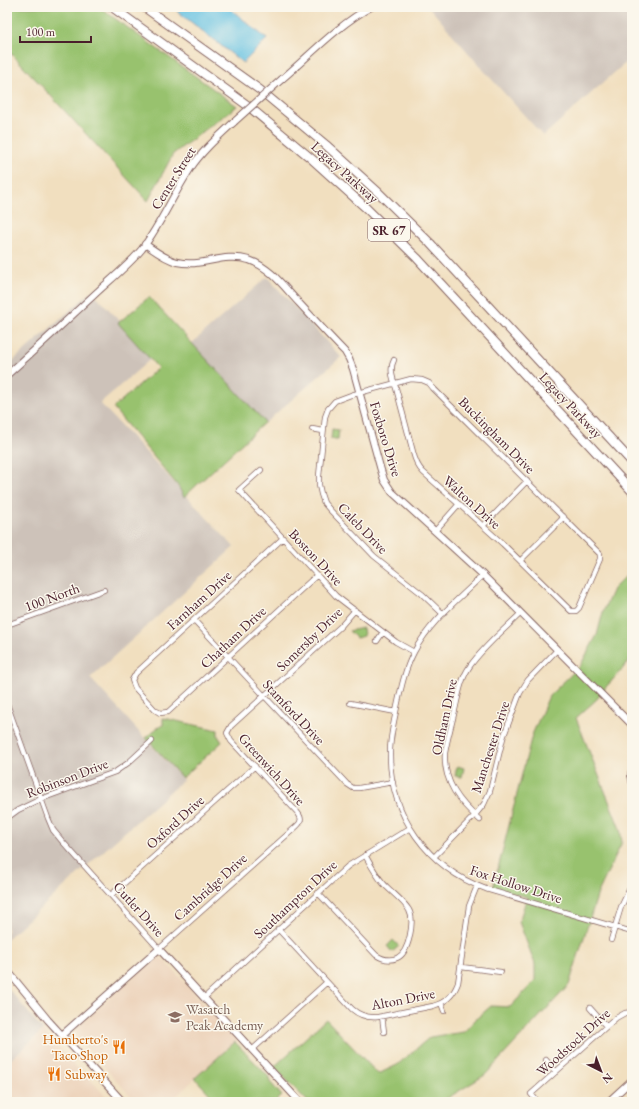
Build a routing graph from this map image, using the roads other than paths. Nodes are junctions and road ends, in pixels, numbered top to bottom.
1 (112, 7) edge
2 (144, 7) edge
3 (371, 7) edge
4 (145, 244) junction
5 (394, 360) dead end
6 (7, 375) edge
7 (394, 384) junction
8 (360, 393) junction
9 (312, 429) dead end
10 (323, 430) junction
11 (632, 462) edge
12 (261, 470) dead end
13 (527, 481) junction
14 (632, 491) edge
15 (459, 504) junction
16 (564, 518) junction
17 (483, 526) junction
18 (435, 531) junction
19 (283, 538) junction
20 (520, 561) junction
21 (317, 575) junction
22 (483, 575) junction
23 (104, 590) dead end
24 (355, 610) junction
25 (574, 612) joint
26 (521, 613) junction
27 (443, 614) junction
28 (194, 620) junction
29 (7, 625) edge
30 (383, 632) junction
31 (377, 641) dead end
32 (558, 650) junction
33 (414, 652) junction
34 (228, 657) junction
35 (264, 696) junction
36 (350, 702) dead end
37 (7, 704) edge
38 (396, 712) junction
39 (163, 713) joint
40 (632, 725) edge
41 (227, 733) joint
42 (152, 741) dead end
43 (632, 765) edge
44 (255, 766) junction
45 (392, 782) junction
46 (632, 784) edge
47 (41, 799) junction
48 (475, 815) junction
49 (7, 818) edge
50 (301, 820) joint
51 (480, 820) dead end
52 (410, 828) junction
53 (365, 855) junction
54 (434, 857) junction
55 (632, 884) edge
56 (476, 886) junction
57 (318, 892) junction
58 (111, 895) junction
59 (615, 927) junction
60 (278, 929) junction
61 (632, 932) edge
62 (611, 940) dead end
63 (159, 949) junction
64 (461, 967) junction
65 (7, 970) edge
66 (501, 972) dead end
67 (327, 982) junction
68 (204, 998) junction
69 (441, 1003) junction
70 (590, 1008) dead end
71 (444, 1011) dead end
72 (632, 1012) edge
73 (382, 1016) junction
74 (606, 1026) junction
75 (384, 1032) dead end
76 (62, 1035) junction
77 (252, 1050) junction
78 (546, 1060) dead end
79 (556, 1072) junction
80 (632, 1080) edge
81 (123, 1102) edge
82 (300, 1102) edge
83 (538, 1102) edge
84 (608, 1102) edge

1 - 14 highway, Legacy Parkway / SR 67
2 - 11 highway, Legacy Parkway / SR 67
3 - 4 street, Center Street, bridge
4 - 6 street, Center Street
4 - 8 street, Foxboro Drive
5 - 7 street, Walton Drive
7 - 8 street, Buckingham Drive
7 - 13 street, Buckingham Drive
7 - 15 street, Walton Drive
8 - 10 street, Caleb Drive
8 - 18 street, Foxboro Drive
9 - 10 street
10 - 27 street, Caleb Drive
12 - 19 street, Boston Drive
13 - 16 street, Buckingham Drive
13 - 17 street
15 - 17 street, Walton Drive
15 - 18 street
16 - 20 street
16 - 25 street, Buckingham Drive
17 - 20 street, Walton Drive
18 - 22 street, Foxboro Drive
19 - 21 street, Boston Drive
19 - 28 street, Farnham Drive
20 - 25 street, Walton Drive
21 - 24 street, Boston Drive
21 - 34 street, Chatham Drive
22 - 26 street, Foxboro Drive
22 - 27 street, Fox Hollow Drive
23 - 29 street, 100 North
24 - 30 street, Boston Drive
24 - 35 street, Somersby Drive
26 - 32 street, Foxboro Drive
26 - 48 street, Oldham Drive
27 - 33 street, Fox Hollow Drive
28 - 34 street, Stamford Drive
28 - 39 street, Farnham Drive
30 - 31 street
30 - 33 street, Boston Drive
32 - 40 street, Foxboro Drive
32 - 48 street, Manchester Drive
33 - 38 street, Fox Hollow Drive
34 - 35 street, Stamford Drive
34 - 39 street, Chatham Drive
35 - 41 street, Somersby Drive
35 - 45 street, Stamford Drive
36 - 38 street
37 - 47 street, Cutler Drive
38 - 45 street, Fox Hollow Drive
41 - 44 street, Greenwich Drive
42 - 47 street, Robinson Drive
43 - 46 street
44 - 50 street, Greenwich Drive
44 - 58 street, Oxford Drive
45 - 52 street, Fox Hollow Drive
47 - 49 street, Robinson Drive
47 - 58 street, Cutler Drive
48 - 51 street
48 - 54 street, Manchester Drive
50 - 63 street, Cambridge Drive
52 - 53 street, Southampton Drive
52 - 54 street, Fox Hollow Drive
53 - 57 street, Southampton Drive
53 - 57 street
54 - 56 street, Fox Hollow Drive
55 - 59 street
56 - 59 street, Fox Hollow Drive
56 - 64 street, Alton Drive
57 - 60 street, Southampton Drive
58 - 63 street, Cutler Drive
59 - 61 street, Fox Hollow Drive
59 - 62 street
60 - 67 street, Alton Drive
60 - 68 street, Southampton Drive
63 - 68 street, Cutler Drive
63 - 76 street, Cambridge Drive
64 - 66 street
64 - 69 street, Alton Drive
65 - 76 street
67 - 73 street, Alton Drive
67 - 77 street
68 - 77 street, Cutler Drive
69 - 71 street
69 - 73 street, Alton Drive
70 - 74 street
72 - 74 street, Woodstock Drive
73 - 75 street
74 - 79 street, Woodstock Drive
76 - 81 street
77 - 82 street, Cutler Drive
78 - 79 street
79 - 83 street, Woodstock Drive
80 - 84 street

